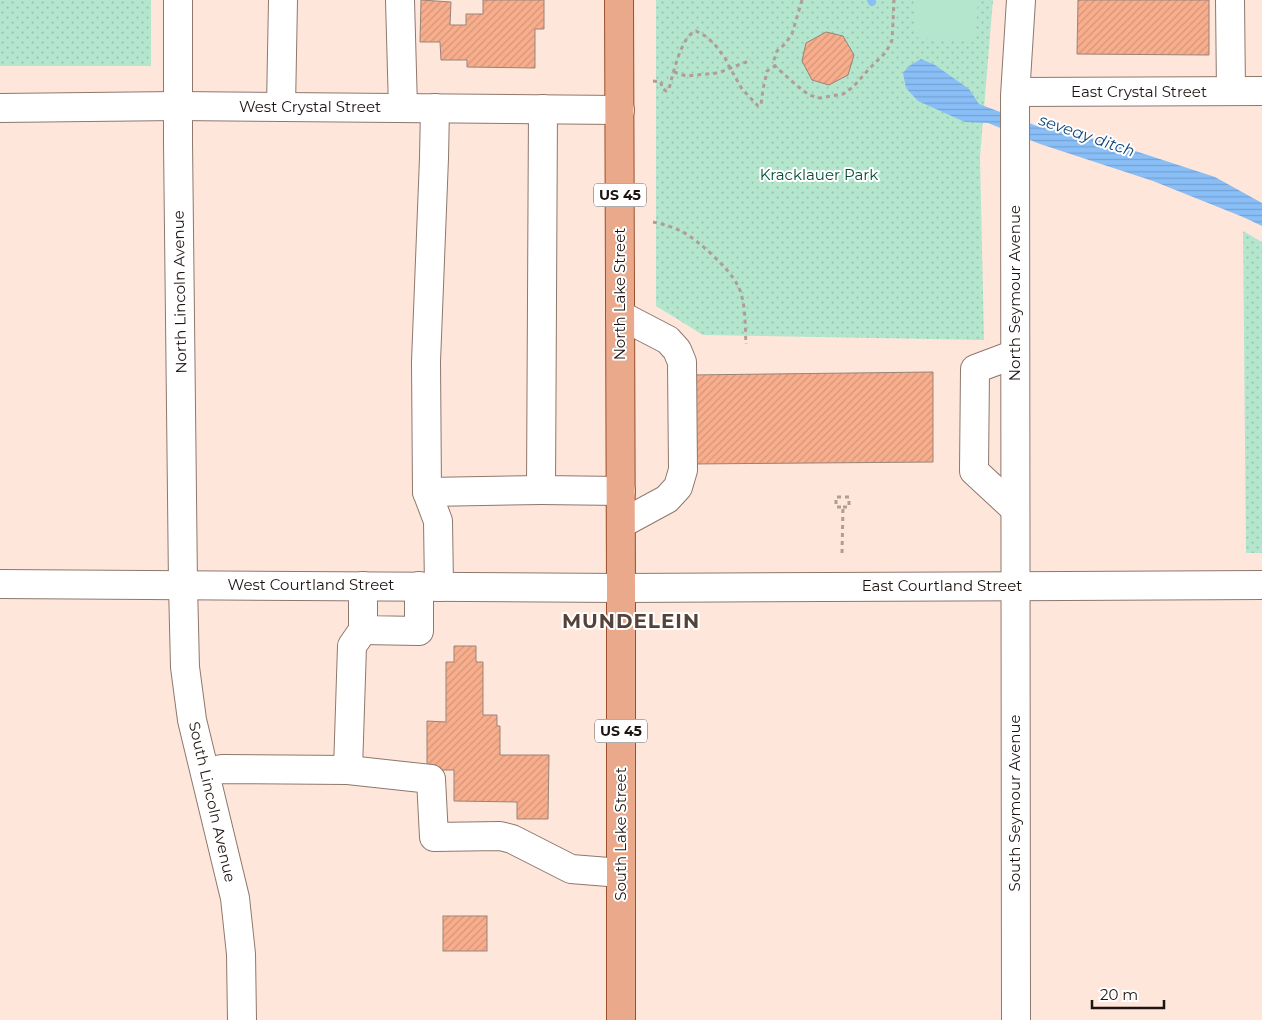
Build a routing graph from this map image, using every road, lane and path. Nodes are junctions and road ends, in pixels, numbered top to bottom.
1 (178, 0) edge
2 (283, 0) edge
3 (400, 0) edge
4 (620, 0) edge
5 (802, 0) edge
6 (894, 0) edge
7 (1021, 0) edge
8 (1230, 0) edge
9 (751, 60) dead end
10 (775, 66) junction
11 (730, 68) junction
12 (674, 72) junction
13 (653, 81) dead end
14 (1231, 91) junction
15 (1262, 91) edge
16 (1015, 94) junction
17 (177, 106) junction
18 (281, 107) junction
19 (0, 108) edge
20 (403, 108) junction
21 (435, 108) junction
22 (543, 109) junction
23 (620, 110) junction
24 (653, 222) dead end
25 (620, 315) junction
26 (746, 344) dead end
27 (1015, 354) junction
28 (548, 490) junction
29 (621, 491) junction
30 (427, 492) junction
31 (843, 507) junction
32 (1015, 509) junction
33 (621, 524) junction
34 (842, 553) dead end
35 (0, 584) edge
36 (183, 584) junction
37 (1262, 585) edge
38 (363, 586) junction
39 (429, 586) junction
40 (1015, 586) junction
41 (621, 588) junction
42 (363, 630) junction
43 (348, 770) junction
44 (205, 772) junction
45 (621, 873) junction
46 (242, 1020) edge
47 (621, 1020) edge
48 (1016, 1020) edge

1 - 17 street, North Lincoln Avenue
2 - 18 street
3 - 20 street
4 - 23 main road, North Lake Street / US 45
5 - 10 path
6 - 10 path
7 - 16 street, North Seymour Avenue
8 - 14 street
9 - 11 path
10 - 11 path
11 - 12 path
11 - 12 path
12 - 13 path
14 - 15 street, East Crystal Street
14 - 16 street, East Crystal Street
16 - 27 street, North Seymour Avenue
17 - 18 street, West Crystal Street
17 - 19 street, West Crystal Street
17 - 36 street, North Lincoln Avenue
18 - 20 street, West Crystal Street
20 - 21 street, West Crystal Street
21 - 22 street, West Crystal Street
21 - 30 street
22 - 23 street, West Crystal Street
22 - 28 street
23 - 25 main road, North Lake Street / US 45
24 - 26 path
25 - 29 main road, North Lake Street / US 45
25 - 33 street
27 - 32 street, North Seymour Avenue
27 - 32 street
28 - 29 street
28 - 30 street
29 - 33 main road, North Lake Street / US 45
30 - 39 street
31 - 31 path
31 - 34 path
32 - 40 street, North Seymour Avenue
33 - 41 main road, North Lake Street / US 45
35 - 36 street, West Courtland Street
36 - 38 street, West Courtland Street
36 - 44 street, South Lincoln Avenue
37 - 40 street, East Courtland Street
38 - 39 street, West Courtland Street
38 - 42 street
39 - 41 street, West Courtland Street
39 - 42 street
40 - 41 street, East Courtland Street
40 - 48 street, South Seymour Avenue
41 - 45 main road, South Lake Street / US 45
42 - 43 street
43 - 44 street
43 - 45 street
44 - 46 street, South Lincoln Avenue
45 - 47 main road, South Lake Street / US 45

